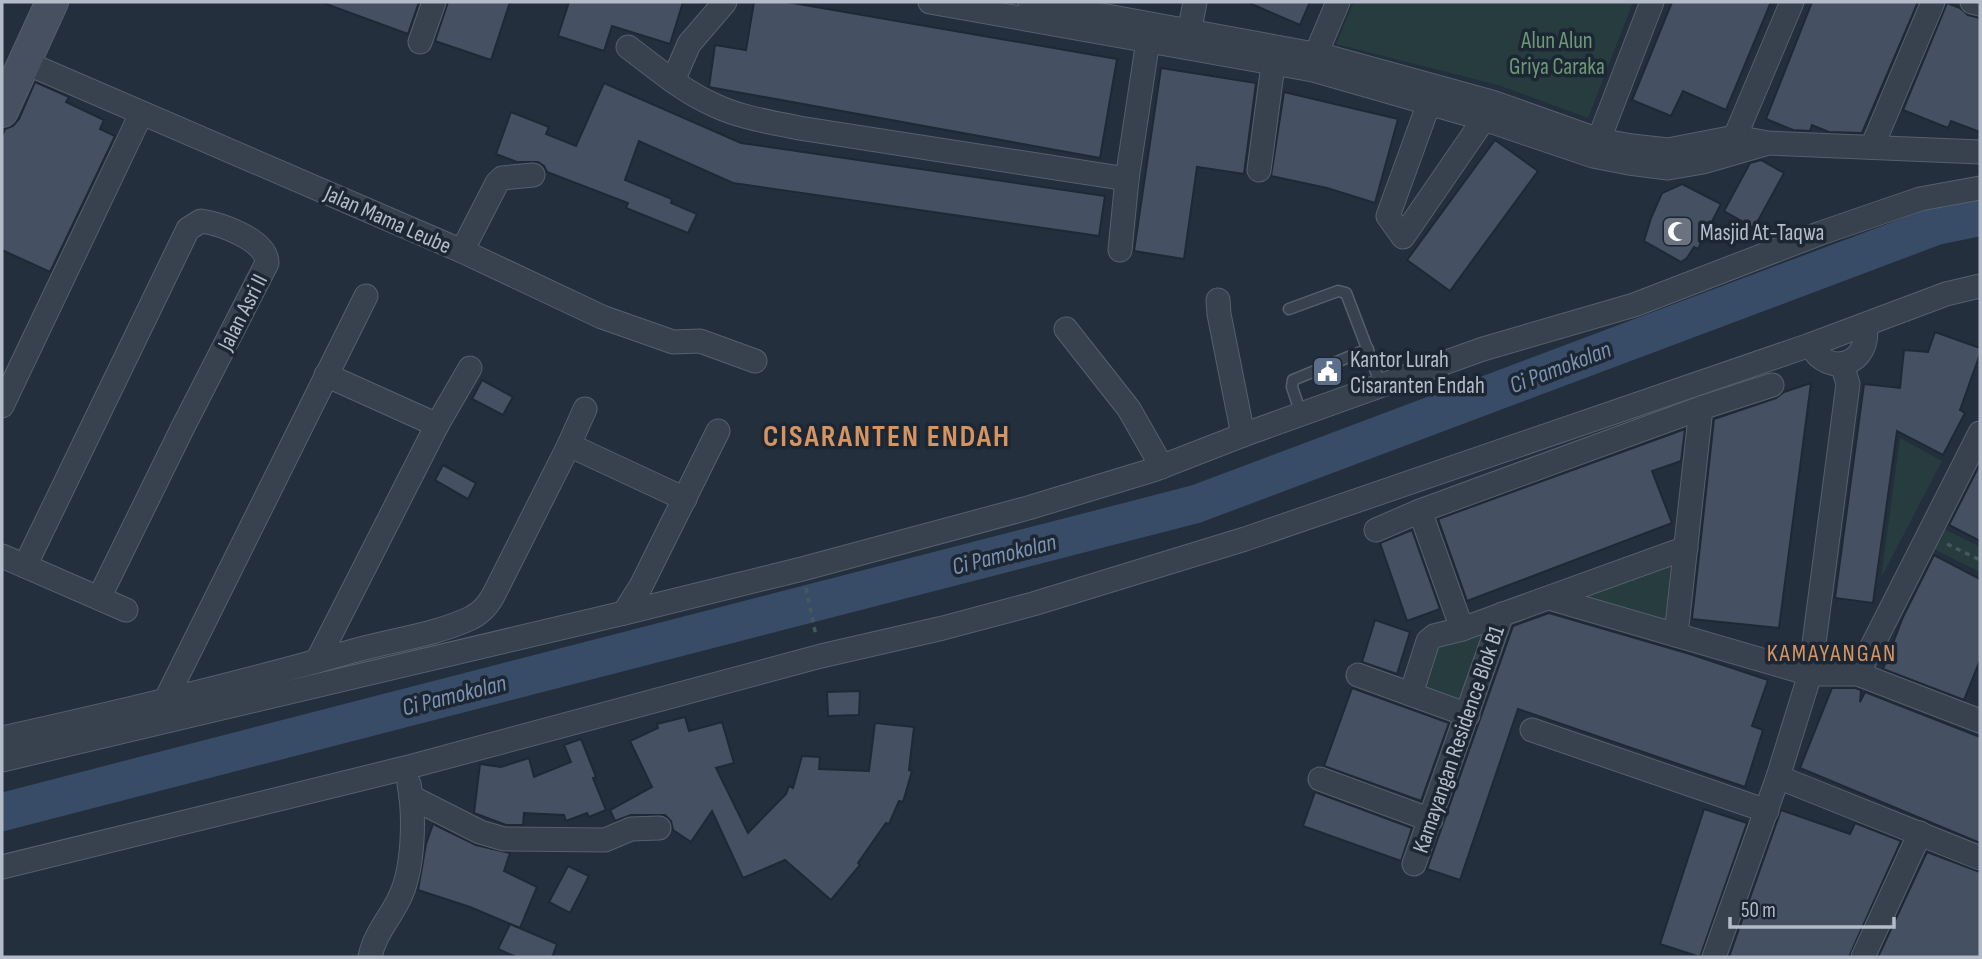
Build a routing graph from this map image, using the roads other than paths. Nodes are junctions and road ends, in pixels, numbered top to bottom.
1 (52, 2) edge
2 (434, 2) edge
3 (725, 2) edge
4 (930, 2) edge
5 (1030, 2) edge
6 (1195, 2) edge
7 (1338, 2) edge
8 (1652, 2) edge
9 (1792, 2) edge
10 (1933, 2) edge
11 (1972, 2) edge
12 (1980, 4) edge
13 (1150, 33) junction
14 (1187, 39) junction
15 (420, 42) dead end
16 (628, 47) dead end
17 (1274, 55) junction
18 (24, 62) junction
19 (1315, 62) junction
20 (673, 81) junction
21 (1429, 103) junction
22 (2, 111) edge
23 (141, 114) junction
24 (1484, 119) junction
25 (1735, 146) junction
26 (1596, 148) junction
27 (1872, 148) junction
28 (1980, 152) edge
29 (1259, 170) dead end
30 (533, 175) dead end
31 (1127, 179) junction
32 (1980, 188) edge
33 (1120, 250) dead end
34 (462, 251) junction
35 (1980, 286) edge
36 (366, 296) dead end
37 (1218, 300) dead end
38 (1289, 309) dead end
39 (1865, 325) junction
40 (1066, 329) dead end
41 (1810, 345) junction
42 (1368, 349) junction
43 (755, 361) dead end
44 (470, 368) dead end
45 (1845, 374) junction
46 (326, 375) junction
47 (1772, 384) dead end
48 (1381, 385) junction
49 (2, 406) edge
50 (1701, 408) junction
51 (585, 409) dead end
52 (1301, 414) junction
53 (438, 425) junction
54 (718, 431) dead end
55 (1980, 433) edge
56 (1243, 435) junction
57 (569, 445) junction
58 (1162, 467) junction
59 (685, 499) junction
60 (1420, 511) junction
61 (1376, 530) dead end
62 (1686, 548) junction
63 (2, 556) edge
64 (25, 566) junction
65 (99, 598) junction
66 (1549, 598) junction
67 (127, 610) dead end
68 (624, 613) junction
69 (1502, 614) junction
70 (1462, 629) junction
71 (1676, 635) junction
72 (317, 661) junction
73 (1810, 674) junction
74 (1858, 674) junction
75 (1358, 675) dead end
76 (1411, 694) junction
77 (169, 710) junction
78 (1468, 715) junction
79 (1978, 716) edge
80 (139, 718) junction
81 (1532, 730) dead end
82 (2, 738) edge
83 (2, 760) edge
84 (405, 768) junction
85 (1779, 777) junction
86 (1320, 779) dead end
87 (411, 797) junction
88 (1766, 811) junction
89 (1431, 820) junction
90 (659, 828) dead end
91 (1920, 833) junction
92 (1980, 858) edge
93 (1414, 864) dead end
94 (2, 867) edge
95 (371, 956) edge
96 (1714, 957) edge
97 (1863, 957) edge

1 - 18 main road
2 - 15 street
3 - 20 street
4 - 13 street
5 - 13 street
6 - 14 street
7 - 19 street
8 - 26 street
9 - 25 street
10 - 27 street
11 - 12 street
13 - 14 street
13 - 31 street
14 - 17 street
16 - 20 street
17 - 19 street
17 - 29 street
18 - 22 main road
18 - 23 street, Jalan Mama Leube
19 - 21 street
19 - 26 street
20 - 31 street
21 - 24 street
21 - 24 street
23 - 34 street, Jalan Mama Leube
23 - 49 street
24 - 26 street
25 - 26 street
25 - 27 street
27 - 28 street
30 - 34 street
31 - 33 street
32 - 48 street
34 - 43 street, Jalan Mama Leube
35 - 39 street
36 - 46 street
37 - 56 street
38 - 42 lane
39 - 41 street
39 - 45 street
40 - 58 street
41 - 45 street
41 - 84 street
42 - 48 lane
42 - 52 lane
44 - 53 street
45 - 73 street
46 - 53 street
46 - 77 street
47 - 50 street
48 - 52 street
50 - 60 street
50 - 62 street
51 - 57 street
52 - 56 street
53 - 72 street
54 - 59 street
55 - 74 street
56 - 58 street
57 - 59 street
57 - 72 street
58 - 68 street
59 - 68 street
60 - 61 street
60 - 70 street
62 - 66 street
62 - 71 street
63 - 64 street
64 - 65 street
64 - 65 street, Jalan Asri II
65 - 67 street
66 - 69 street
66 - 71 street
68 - 77 street
69 - 70 street
69 - 78 street, Kamayangan Residence Blok B1
70 - 76 street
71 - 73 street
72 - 77 street
73 - 74 street
73 - 85 street
74 - 79 street
75 - 76 street
76 - 78 street
77 - 80 street
78 - 89 street, Kamayangan Residence Blok B1
80 - 82 street
80 - 83 street
81 - 88 street
84 - 87 street
84 - 94 street
85 - 88 street
85 - 91 street
86 - 89 street
87 - 90 street
87 - 95 street
88 - 96 street
89 - 93 street, Kamayangan Residence Blok B1
91 - 92 street
91 - 97 street

